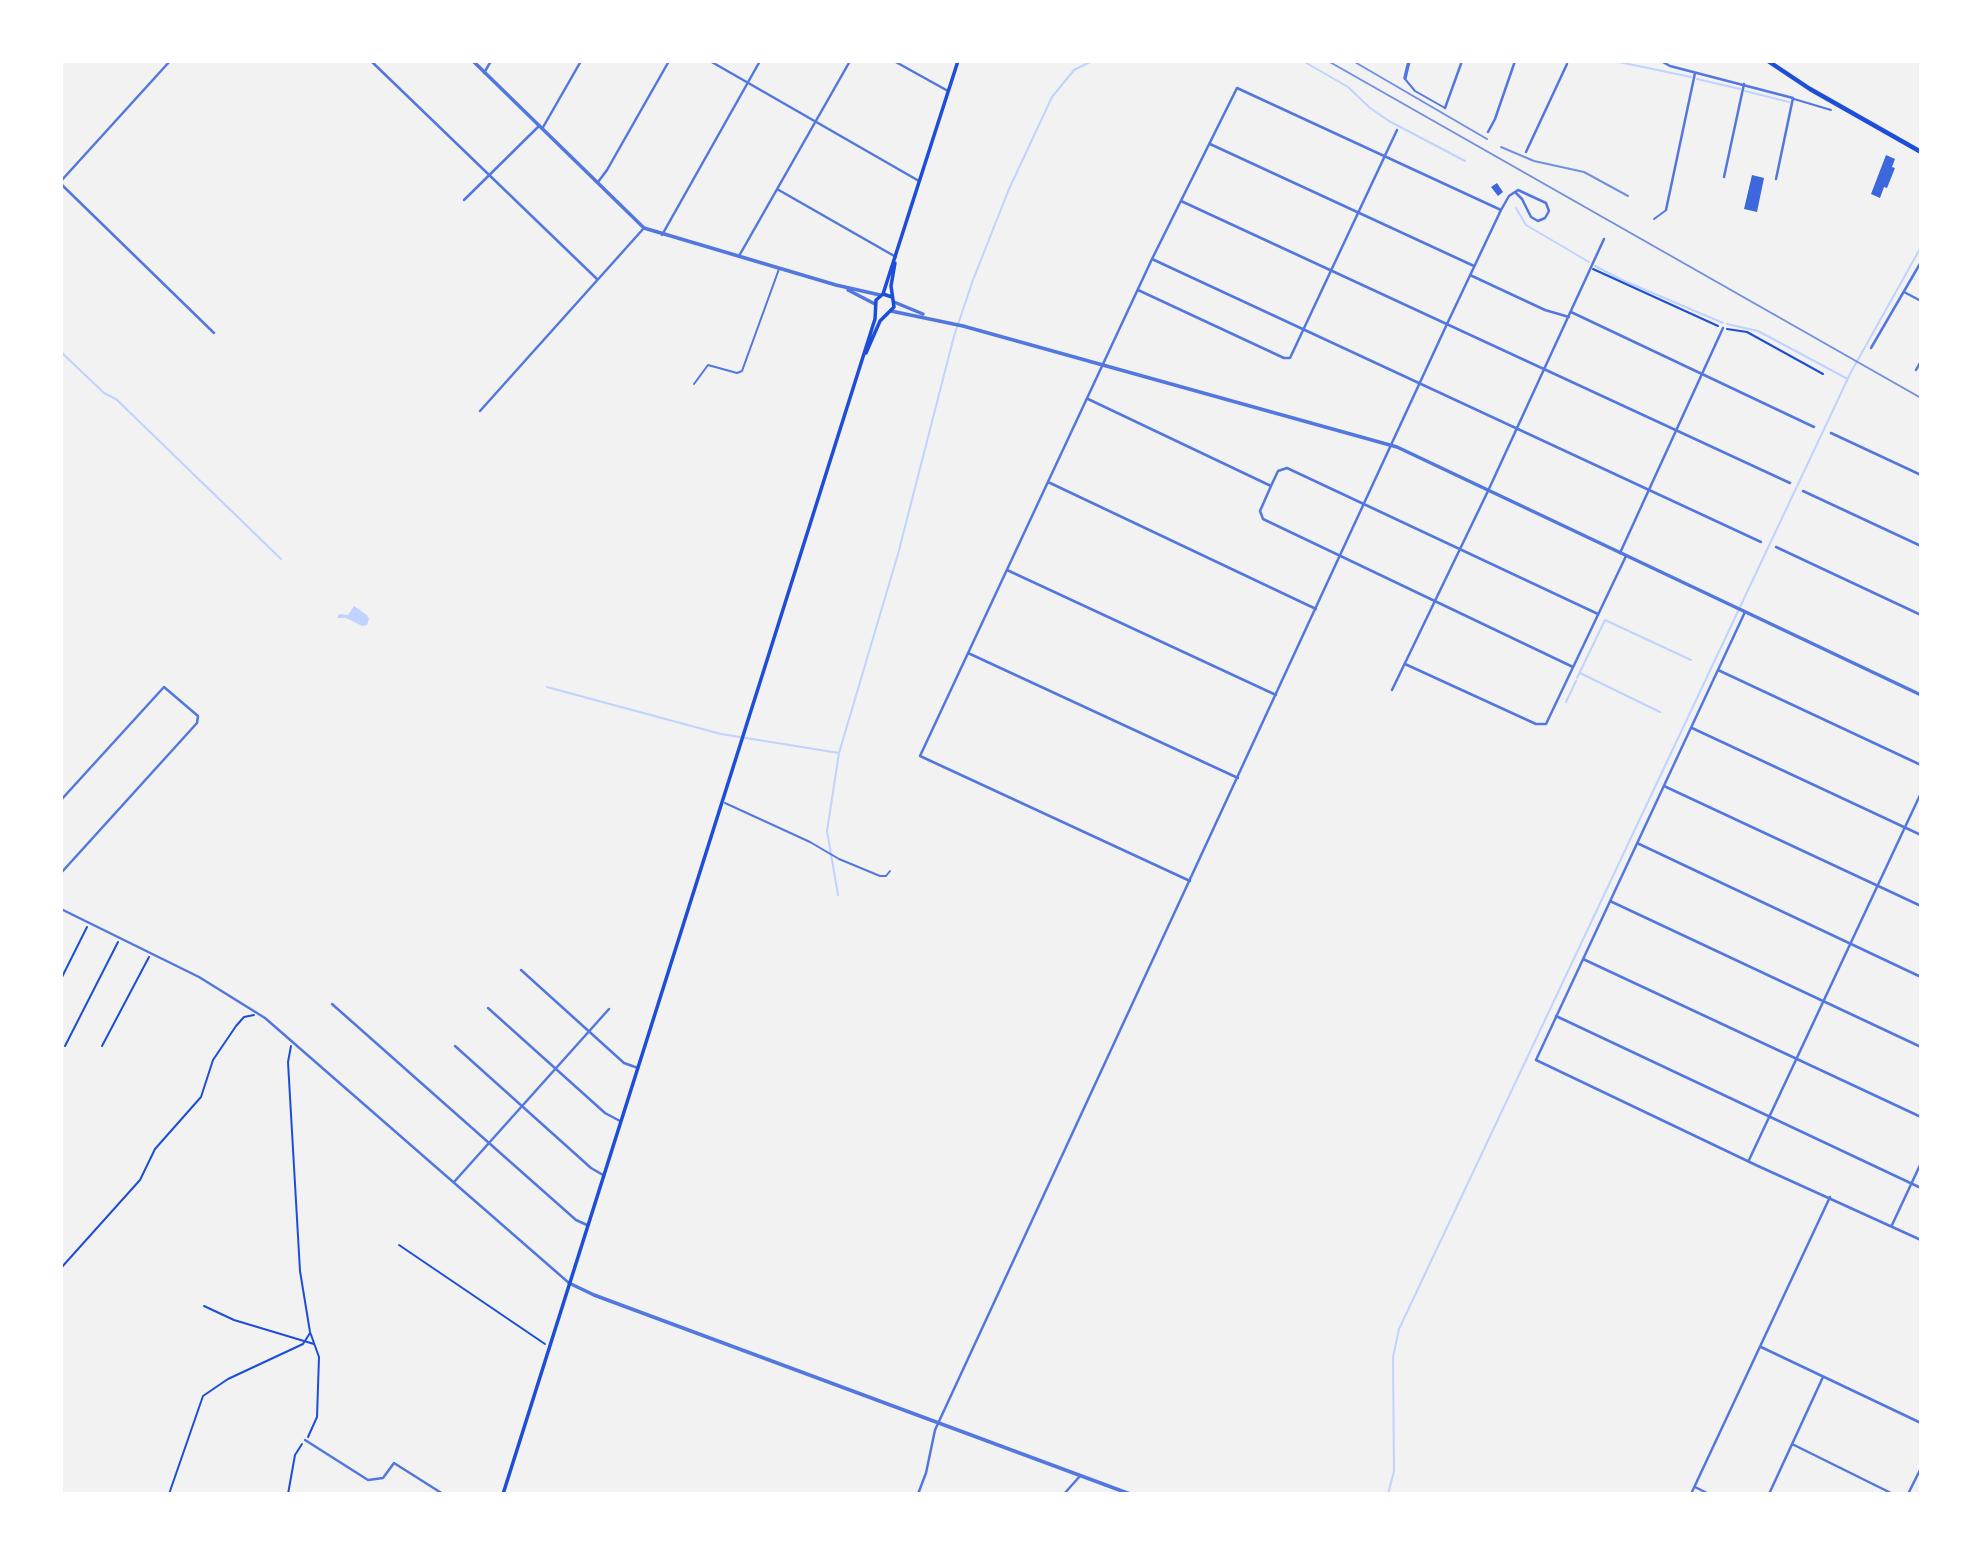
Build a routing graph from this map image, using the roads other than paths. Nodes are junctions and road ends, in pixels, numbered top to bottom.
1 (170, 61) edge
2 (472, 61) edge
3 (491, 61) edge
4 (581, 61) edge
5 (669, 61) edge
6 (710, 61) edge
7 (760, 61) edge
8 (850, 61) edge
9 (894, 61) edge
10 (958, 61) edge
11 (1409, 61) edge
12 (1462, 61) edge
13 (1515, 61) edge
14 (1661, 61) edge
15 (1768, 61) edge
16 (374, 62) edge
17 (1567, 64) dead end
18 (484, 73) junction
19 (1695, 73) junction
20 (1405, 78) joint
21 (748, 83) junction
22 (1744, 84) junction
23 (948, 91) junction
24 (1793, 98) junction
25 (1445, 108) joint
26 (1831, 110) dead end
27 (815, 122) junction
28 (540, 127) junction
29 (1397, 130) dead end
30 (1488, 132) dead end
31 (1210, 144) junction
32 (1526, 152) dead end
33 (1921, 152) edge
34 (1385, 156) junction
35 (491, 174) junction
36 (1724, 177) dead end
37 (1776, 178) dead end
38 (919, 181) junction
39 (61, 183) edge
40 (598, 183) junction
41 (777, 189) junction
42 (1515, 192) junction
43 (464, 200) dead end
44 (1181, 201) junction
45 (1501, 209) junction
46 (1665, 210) joint
47 (1358, 213) junction
48 (1654, 219) dead end
49 (643, 228) junction
50 (662, 235) junction
51 (1604, 239) dead end
52 (739, 256) junction
53 (896, 257) junction
54 (1152, 259) junction
55 (1921, 262) edge
56 (1474, 266) junction
57 (779, 268) junction
58 (1332, 270) junction
59 (1470, 275) junction
60 (597, 279) junction
61 (836, 285) junction
62 (1138, 290) junction
63 (1904, 292) junction
64 (881, 295) junction
65 (893, 299) junction
66 (1921, 301) edge
67 (875, 306) junction
68 (889, 312) junction
69 (1571, 312) junction
70 (1569, 317) junction
71 (935, 318) junction
72 (1447, 324) junction
73 (1723, 328) road end
74 (1305, 330) junction
75 (214, 333) dead end
76 (1871, 348) dead end
77 (1921, 361) edge
78 (1102, 365) junction
79 (1544, 370) junction
80 (1916, 370) dead end
81 (1702, 374) junction
82 (1420, 382) junction
83 (855, 383) junction
84 (694, 384) dead end
85 (1087, 398) junction
86 (480, 411) dead end
87 (1814, 427) dead end
88 (1517, 428) junction
89 (1676, 432) junction
90 (1831, 433) dead end
91 (1391, 446) junction
92 (1921, 475) edge
93 (1048, 482) junction
94 (1790, 483) dead end
95 (1271, 486) junction
96 (1649, 489) junction
97 (1488, 491) junction
98 (1803, 491) dead end
99 (1365, 504) junction
100 (1761, 542) dead end
101 (1921, 546) edge
102 (1776, 547) dead end
103 (1460, 549) junction
104 (1620, 553) junction
105 (1626, 556) junction
106 (1341, 557) junction
107 (1007, 570) junction
108 (1436, 602) junction
109 (1316, 609) junction
110 (1745, 612) junction
111 (1598, 614) junction
112 (1921, 615) edge
113 (968, 653) junction
114 (1405, 664) junction
115 (1573, 667) junction
116 (1718, 670) junction
117 (1392, 690) dead end
118 (1276, 695) junction
119 (1921, 695) edge
120 (1691, 728) junction
121 (1921, 765) edge
122 (1238, 778) junction
123 (1664, 786) junction
124 (1921, 793) edge
125 (61, 800) edge
126 (722, 802) junction
127 (1905, 828) junction
128 (1921, 835) edge
129 (1637, 843) junction
130 (890, 871) dead end
131 (61, 873) edge
132 (1190, 881) junction
133 (1877, 886) junction
134 (1610, 901) junction
135 (1921, 906) edge
136 (61, 909) edge
137 (1850, 943) junction
138 (1583, 959) junction
139 (521, 970) dead end
140 (1921, 976) edge
141 (1823, 1001) junction
142 (332, 1004) dead end
143 (488, 1008) dead end
144 (609, 1009) dead end
145 (1556, 1016) junction
146 (588, 1031) junction
147 (455, 1046) dead end
148 (1921, 1047) edge
149 (1796, 1059) junction
150 (555, 1068) junction
151 (638, 1068) junction
152 (522, 1105) junction
153 (1769, 1116) junction
154 (1921, 1117) edge
155 (620, 1121) junction
156 (489, 1143) junction
157 (1749, 1160) junction
158 (1921, 1163) edge
159 (603, 1175) junction
160 (454, 1182) junction
161 (1911, 1184) junction
162 (1921, 1188) edge
163 (1830, 1197) junction
164 (1892, 1225) junction
165 (587, 1226) junction
166 (1921, 1240) edge
167 (569, 1283) junction
168 (1761, 1347) junction
169 (1823, 1377) junction
170 (939, 1423) junction
171 (1921, 1423) edge
172 (305, 1440) road end
173 (1792, 1444) junction
174 (1921, 1468) edge
175 (1080, 1476) junction
176 (1695, 1487) junction
177 (918, 1493) edge
178 (443, 1494) edge
179 (503, 1494) edge
180 (1065, 1494) edge
181 (1130, 1494) edge
182 (1691, 1494) edge
183 (1709, 1494) edge
184 (1769, 1494) edge
185 (1893, 1494) edge
186 (1909, 1494) edge

1 - 39 street
2 - 18 street
3 - 18 street
4 - 28 street
5 - 40 street
6 - 21 street
7 - 21 street
8 - 27 street
9 - 23 street
10 - 23 main road
11 - 20 street
12 - 25 street
13 - 30 street
14 - 19 street
15 - 33 main road
16 - 35 street
17 - 32 street
18 - 28 street
19 - 22 street
19 - 46 street
20 - 25 lane
21 - 27 street
21 - 50 street
22 - 24 street
22 - 36 street
23 - 38 main road
24 - 26 lane
24 - 37 street
27 - 38 street
27 - 41 street
28 - 35 street
28 - 40 street
29 - 34 street
31 - 34 street
31 - 44 street
31 - 47 street
34 - 45 street
34 - 47 street
35 - 43 street
35 - 60 street
38 - 53 main road
39 - 75 street
40 - 49 street
41 - 52 street
41 - 53 street
42 - 42 street
42 - 45 street
44 - 54 street
44 - 58 street
45 - 56 street
46 - 48 lane
47 - 56 street
47 - 58 street
49 - 50 street
49 - 60 street
50 - 52 street
51 - 69 street
52 - 57 street
53 - 64 main road
53 - 65 main road
54 - 62 street
54 - 74 street
55 - 63 street
56 - 59 street
57 - 61 street
57 - 84 lane
58 - 72 street
58 - 74 street
59 - 70 street
59 - 72 street
60 - 86 street
61 - 64 street
61 - 67 street
62 - 74 street
62 - 78 street
63 - 66 street
63 - 76 street
64 - 65 main road
64 - 67 main road
65 - 68 main road
65 - 71 street
67 - 68 main road
67 - 83 main road
68 - 71 street
68 - 83 main road
69 - 70 street
69 - 81 street
70 - 79 street
71 - 78 street
72 - 79 street
72 - 82 street
73 - 81 street
74 - 82 street
77 - 80 street
78 - 85 street
78 - 91 street
79 - 88 street
79 - 89 street
81 - 87 street
81 - 89 street
82 - 88 street
82 - 91 street
83 - 126 main road
85 - 93 street
85 - 95 street
88 - 96 street
88 - 97 street
89 - 94 street
89 - 96 street
90 - 92 street
91 - 97 street
91 - 99 street
93 - 107 street
93 - 109 street
95 - 99 street
95 - 106 street
96 - 100 street
96 - 104 street
97 - 103 street
97 - 104 street
98 - 101 street
99 - 103 street
99 - 106 street
102 - 112 street
103 - 108 street
103 - 111 street
104 - 105 street
105 - 110 street
105 - 111 street
106 - 108 street
106 - 109 street
107 - 113 street
107 - 118 street
108 - 114 street
108 - 115 street
109 - 118 street
110 - 116 street
110 - 119 street
111 - 115 street
113 - 122 street
113 - 132 street
114 - 115 street
114 - 117 street
116 - 120 street
116 - 121 street
118 - 122 street
120 - 123 street
120 - 127 street
122 - 132 street
123 - 129 street
123 - 133 street
124 - 127 street
125 - 131 street
126 - 130 lane
126 - 151 main road
127 - 128 street
127 - 133 street
129 - 134 street
129 - 137 street
132 - 170 street
133 - 135 street
133 - 137 street
134 - 138 street
134 - 141 street
136 - 160 street
137 - 140 street
137 - 141 street
138 - 145 street
138 - 149 street
139 - 146 street
141 - 148 street
141 - 149 street
142 - 156 street
143 - 150 street
144 - 146 street
145 - 153 street
145 - 157 street
146 - 150 street
146 - 151 street
147 - 152 street
149 - 153 street
149 - 154 street
150 - 152 street
150 - 155 street
151 - 155 main road
152 - 156 street
152 - 159 street
153 - 157 street
153 - 161 street
155 - 159 main road
156 - 160 street
156 - 165 street
157 - 163 street
158 - 161 street
159 - 165 main road
160 - 167 street
161 - 162 street
161 - 164 street
163 - 164 street
163 - 168 street
164 - 166 street
165 - 167 main road
167 - 170 street
167 - 179 main road
168 - 169 street
168 - 176 street
169 - 171 street
169 - 173 street
170 - 175 street
170 - 177 street
172 - 178 street
173 - 184 street
173 - 185 street
174 - 186 street
175 - 180 street
175 - 181 street
176 - 182 street
176 - 183 street

